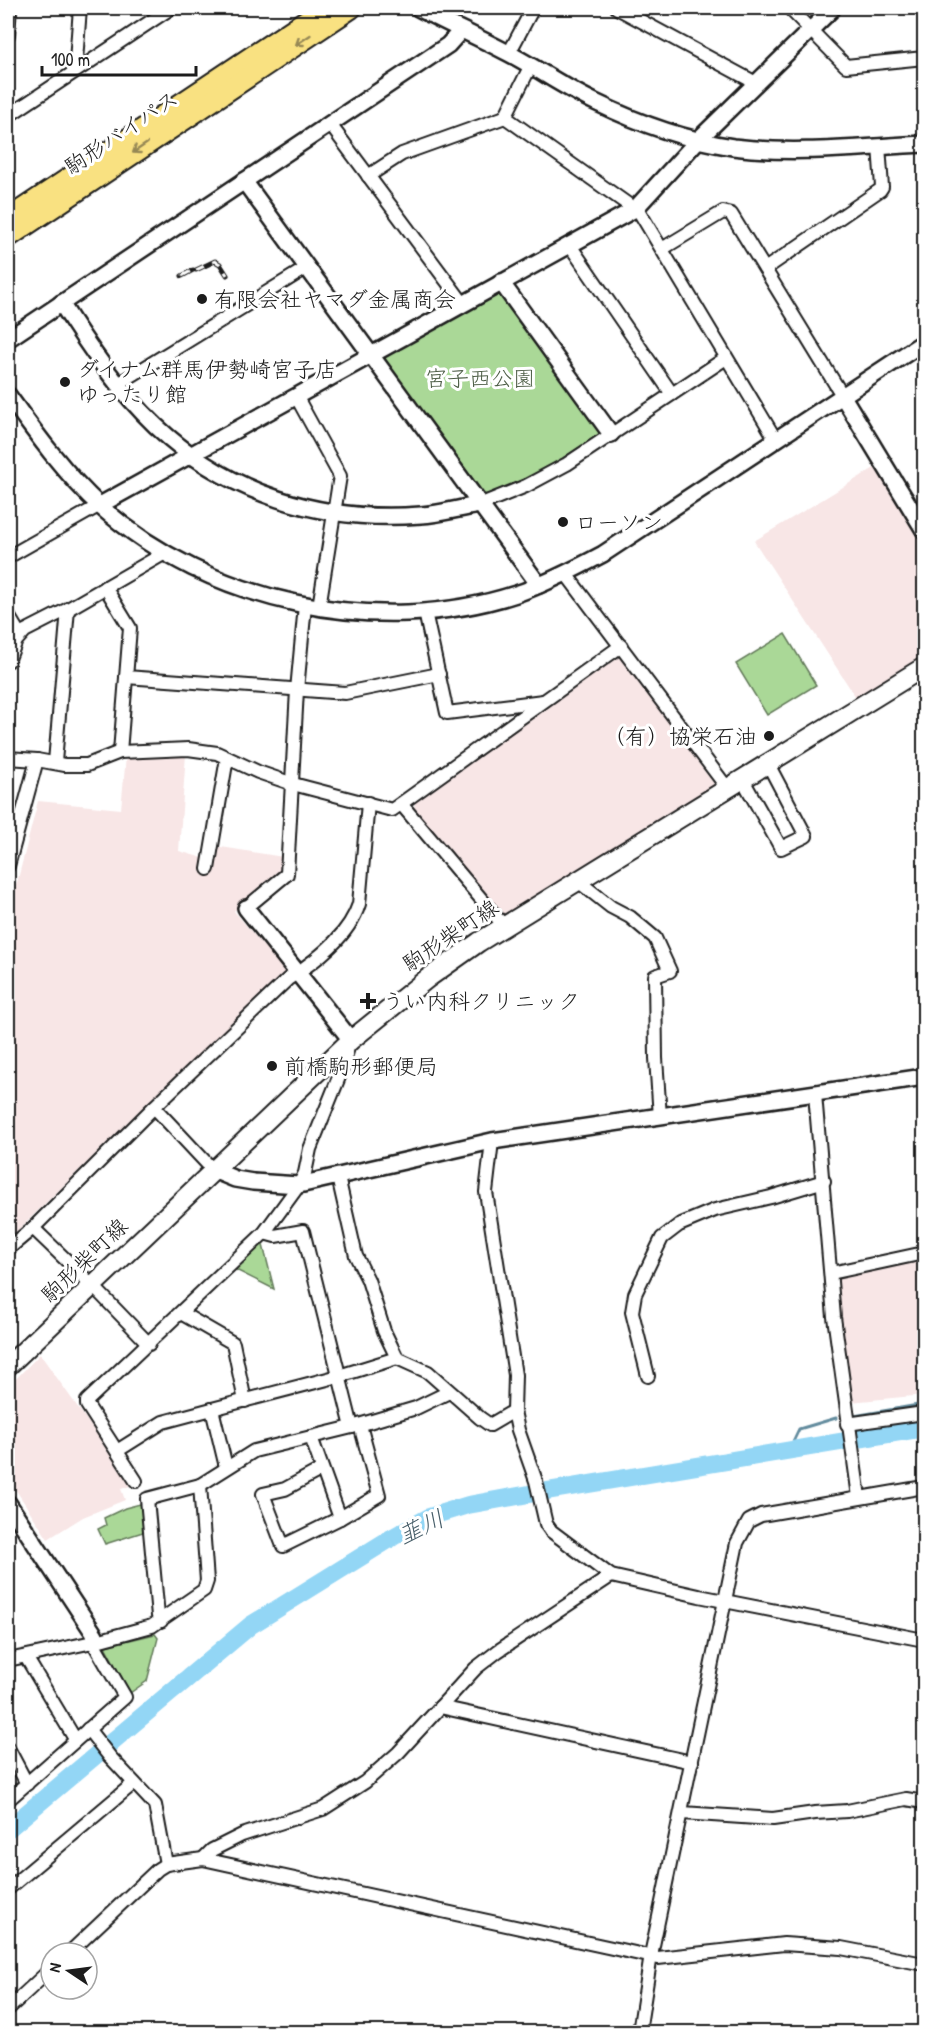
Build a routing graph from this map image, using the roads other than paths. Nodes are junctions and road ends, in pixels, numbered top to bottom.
1 (10, 8) edge
2 (80, 8) edge
3 (171, 8) edge
4 (325, 8) edge
5 (351, 8) edge
6 (418, 8) edge
7 (533, 8) edge
8 (789, 8) edge
9 (833, 8) edge
10 (625, 9) edge
11 (459, 30) junction
12 (811, 30) junction
13 (8, 35) edge
14 (509, 53) junction
15 (924, 58) edge
16 (530, 67) junction
17 (78, 69) junction
18 (756, 83) junction
19 (8, 116) edge
20 (505, 117) junction
21 (329, 123) junction
22 (698, 140) junction
23 (924, 144) edge
24 (879, 146) junction
25 (368, 176) junction
26 (244, 181) junction
27 (635, 209) junction
28 (8, 219) edge
29 (8, 237) edge
30 (569, 244) junction
31 (662, 249) junction
32 (308, 267) junction
33 (765, 269) junction
34 (501, 282) junction
35 (61, 303) junction
36 (463, 303) junction
37 (8, 339) edge
38 (924, 342) edge
39 (371, 354) junction
40 (726, 358) junction
41 (118, 384) junction
42 (672, 394) junction
43 (8, 395) edge
44 (842, 395) junction
45 (296, 396) junction
46 (611, 434) junction
47 (776, 440) junction
48 (191, 454) junction
49 (479, 504) junction
50 (100, 505) junction
51 (334, 513) junction
52 (924, 530) edge
53 (165, 553) junction
54 (9, 554) edge
55 (566, 574) junction
56 (539, 585) junction
57 (105, 587) junction
58 (312, 606) junction
59 (68, 609) junction
60 (425, 612) junction
61 (8, 615) edge
62 (20, 635) junction
63 (621, 646) junction
64 (8, 661) edge
65 (924, 667) edge
66 (439, 674) junction
67 (126, 677) junction
68 (297, 690) junction
69 (546, 700) junction
70 (120, 753) junction
71 (8, 758) edge
72 (227, 758) junction
73 (37, 760) junction
74 (55, 762) junction
75 (768, 764) junction
76 (293, 784) junction
77 (736, 784) junction
78 (368, 803) junction
79 (402, 805) junction
80 (13, 822) edge
81 (8, 866) edge
82 (208, 869) dead end
83 (578, 881) junction
84 (246, 908) joint
85 (504, 926) junction
86 (297, 974) junction
87 (351, 1040) junction
88 (924, 1077) edge
89 (815, 1094) junction
90 (154, 1107) junction
91 (660, 1117) junction
92 (492, 1142) junction
93 (213, 1170) junction
94 (338, 1178) junction
95 (824, 1181) junction
96 (299, 1185) junction
97 (33, 1228) junction
98 (264, 1233) junction
99 (8, 1249) edge
100 (924, 1253) edge
101 (831, 1273) junction
102 (92, 1285) junction
103 (181, 1313) junction
104 (149, 1344) junction
105 (397, 1358) junction
106 (8, 1366) edge
107 (339, 1376) junction
108 (648, 1376) dead end
109 (449, 1392) junction
110 (245, 1401) junction
111 (212, 1409) junction
112 (514, 1411) junction
113 (924, 1413) edge
114 (356, 1426) junction
115 (848, 1427) junction
116 (311, 1437) junction
117 (117, 1451) junction
118 (226, 1467) junction
119 (322, 1469) junction
120 (136, 1481) dead end
121 (200, 1485) junction
122 (924, 1487) edge
123 (859, 1497) junction
124 (8, 1503) edge
125 (340, 1518) junction
126 (611, 1576) junction
127 (724, 1600) junction
128 (161, 1621) junction
129 (924, 1640) edge
130 (93, 1642) junction
131 (26, 1657) junction
132 (8, 1660) edge
133 (440, 1707) junction
134 (91, 1734) junction
135 (75, 1739) junction
136 (8, 1748) edge
137 (692, 1762) junction
138 (134, 1783) junction
139 (27, 1784) junction
140 (8, 1800) edge
141 (924, 1802) edge
142 (682, 1813) junction
143 (203, 1858) junction
144 (166, 1864) junction
145 (8, 1889) edge
146 (82, 1941) edge
147 (651, 1955) junction
148 (924, 1964) edge
149 (39, 1980) edge
150 (8, 2009) edge
151 (639, 2032) edge

1 - 13 street
2 - 17 street
3 - 17 street
4 - 28 main road, 駒形バイパス
5 -> 29 main road, 駒形バイパス
6 - 11 street
7 - 14 street
8 - 12 street
9 - 12 street
10 - 18 street
11 - 14 street
11 - 21 street
12 - 15 street
12 - 18 street
14 - 16 street
16 - 20 street
16 - 22 street
17 - 19 street
18 - 22 street
20 - 25 street
20 - 27 street
21 - 25 street
21 - 26 street
22 - 24 street
22 - 27 street
23 - 24 street
24 - 33 street
25 - 36 street
26 - 32 street
26 - 35 street
27 - 30 street
27 - 31 street
30 - 34 street
30 - 42 street
31 - 33 street
31 - 40 street
32 - 39 street
32 - 41 street
33 - 44 street
34 - 36 street
34 - 46 street
35 - 37 street
35 - 41 street
36 - 39 street
38 - 44 street
39 - 45 street
39 - 49 street
40 - 42 street
40 - 47 street
41 - 48 street
42 - 46 street
43 - 50 street
44 - 47 street
44 - 52 street
45 - 48 street
45 - 51 street
46 - 49 street
47 - 55 street
48 - 50 street
48 - 51 street
49 - 51 street
49 - 56 street
50 - 53 street
50 - 54 street
51 - 58 street
53 - 57 street
53 - 58 street
55 - 56 street
55 - 63 street
56 - 60 street
57 - 59 street
57 - 67 street
58 - 60 street
58 - 68 street
59 - 62 street
59 - 74 street
60 - 66 street
61 - 62 street
62 - 64 street
63 - 69 street
63 - 77 street
65 - 75 main road, 駒形柴町線
66 - 68 street
66 - 69 street
67 - 68 street
67 - 70 street
68 - 76 street
69 - 79 street
70 - 72 street
70 - 74 street
71 - 73 street
72 - 76 street
72 - 82 street
73 - 74 street
73 - 80 street
75 - 77 main road, 駒形柴町線
75 - 77 street
76 - 78 street
76 - 84 street
77 - 83 main road, 駒形柴町線
78 - 79 street
78 - 86 street
79 - 85 street
80 - 81 street
83 - 85 main road, 駒形柴町線
83 - 91 street
84 - 86 street
85 - 87 main road, 駒形柴町線
86 - 87 street
86 - 90 street
87 - 93 main road, 駒形柴町線
87 - 96 street
88 - 89 street
89 - 91 street
89 - 95 street
90 - 93 street
90 - 97 street
91 - 92 street
92 - 94 street
92 - 112 street
93 - 96 street
93 - 102 main road, 駒形柴町線
94 - 96 street
94 - 105 street
95 - 101 street
95 - 108 street
96 - 98 street
97 - 99 street
97 - 102 street
98 - 103 street
98 - 107 street
100 - 101 street
101 - 115 street
102 - 104 street
102 - 106 main road, 駒形柴町線
103 - 104 street
103 - 110 street
104 - 117 street
105 - 107 street
105 - 109 street
107 - 110 street
107 - 114 street
109 - 112 street
109 - 114 street
110 - 111 street
111 - 117 street
111 - 118 street
112 - 126 street
113 - 115 street
114 - 116 street
114 - 125 street
115 - 123 street
116 - 118 street
116 - 119 street
117 - 120 street
118 - 121 street
119 - 125 street
119 - 125 street
121 - 128 street
121 - 128 street
122 - 123 street
123 - 127 street
124 - 130 street
126 - 127 street
126 - 133 street
127 - 129 street
127 - 137 street
128 - 130 street
130 - 131 street
130 - 134 street
131 - 132 street
131 - 135 street
133 - 137 street
133 - 143 street
134 - 135 street
134 - 138 street
135 - 139 street
136 - 139 street
137 - 142 street
138 - 144 street
138 - 145 street
139 - 140 street
141 - 142 street
142 - 147 street
143 - 144 street
143 - 147 street
144 - 146 street
147 - 148 street
147 - 151 street
149 - 150 street

